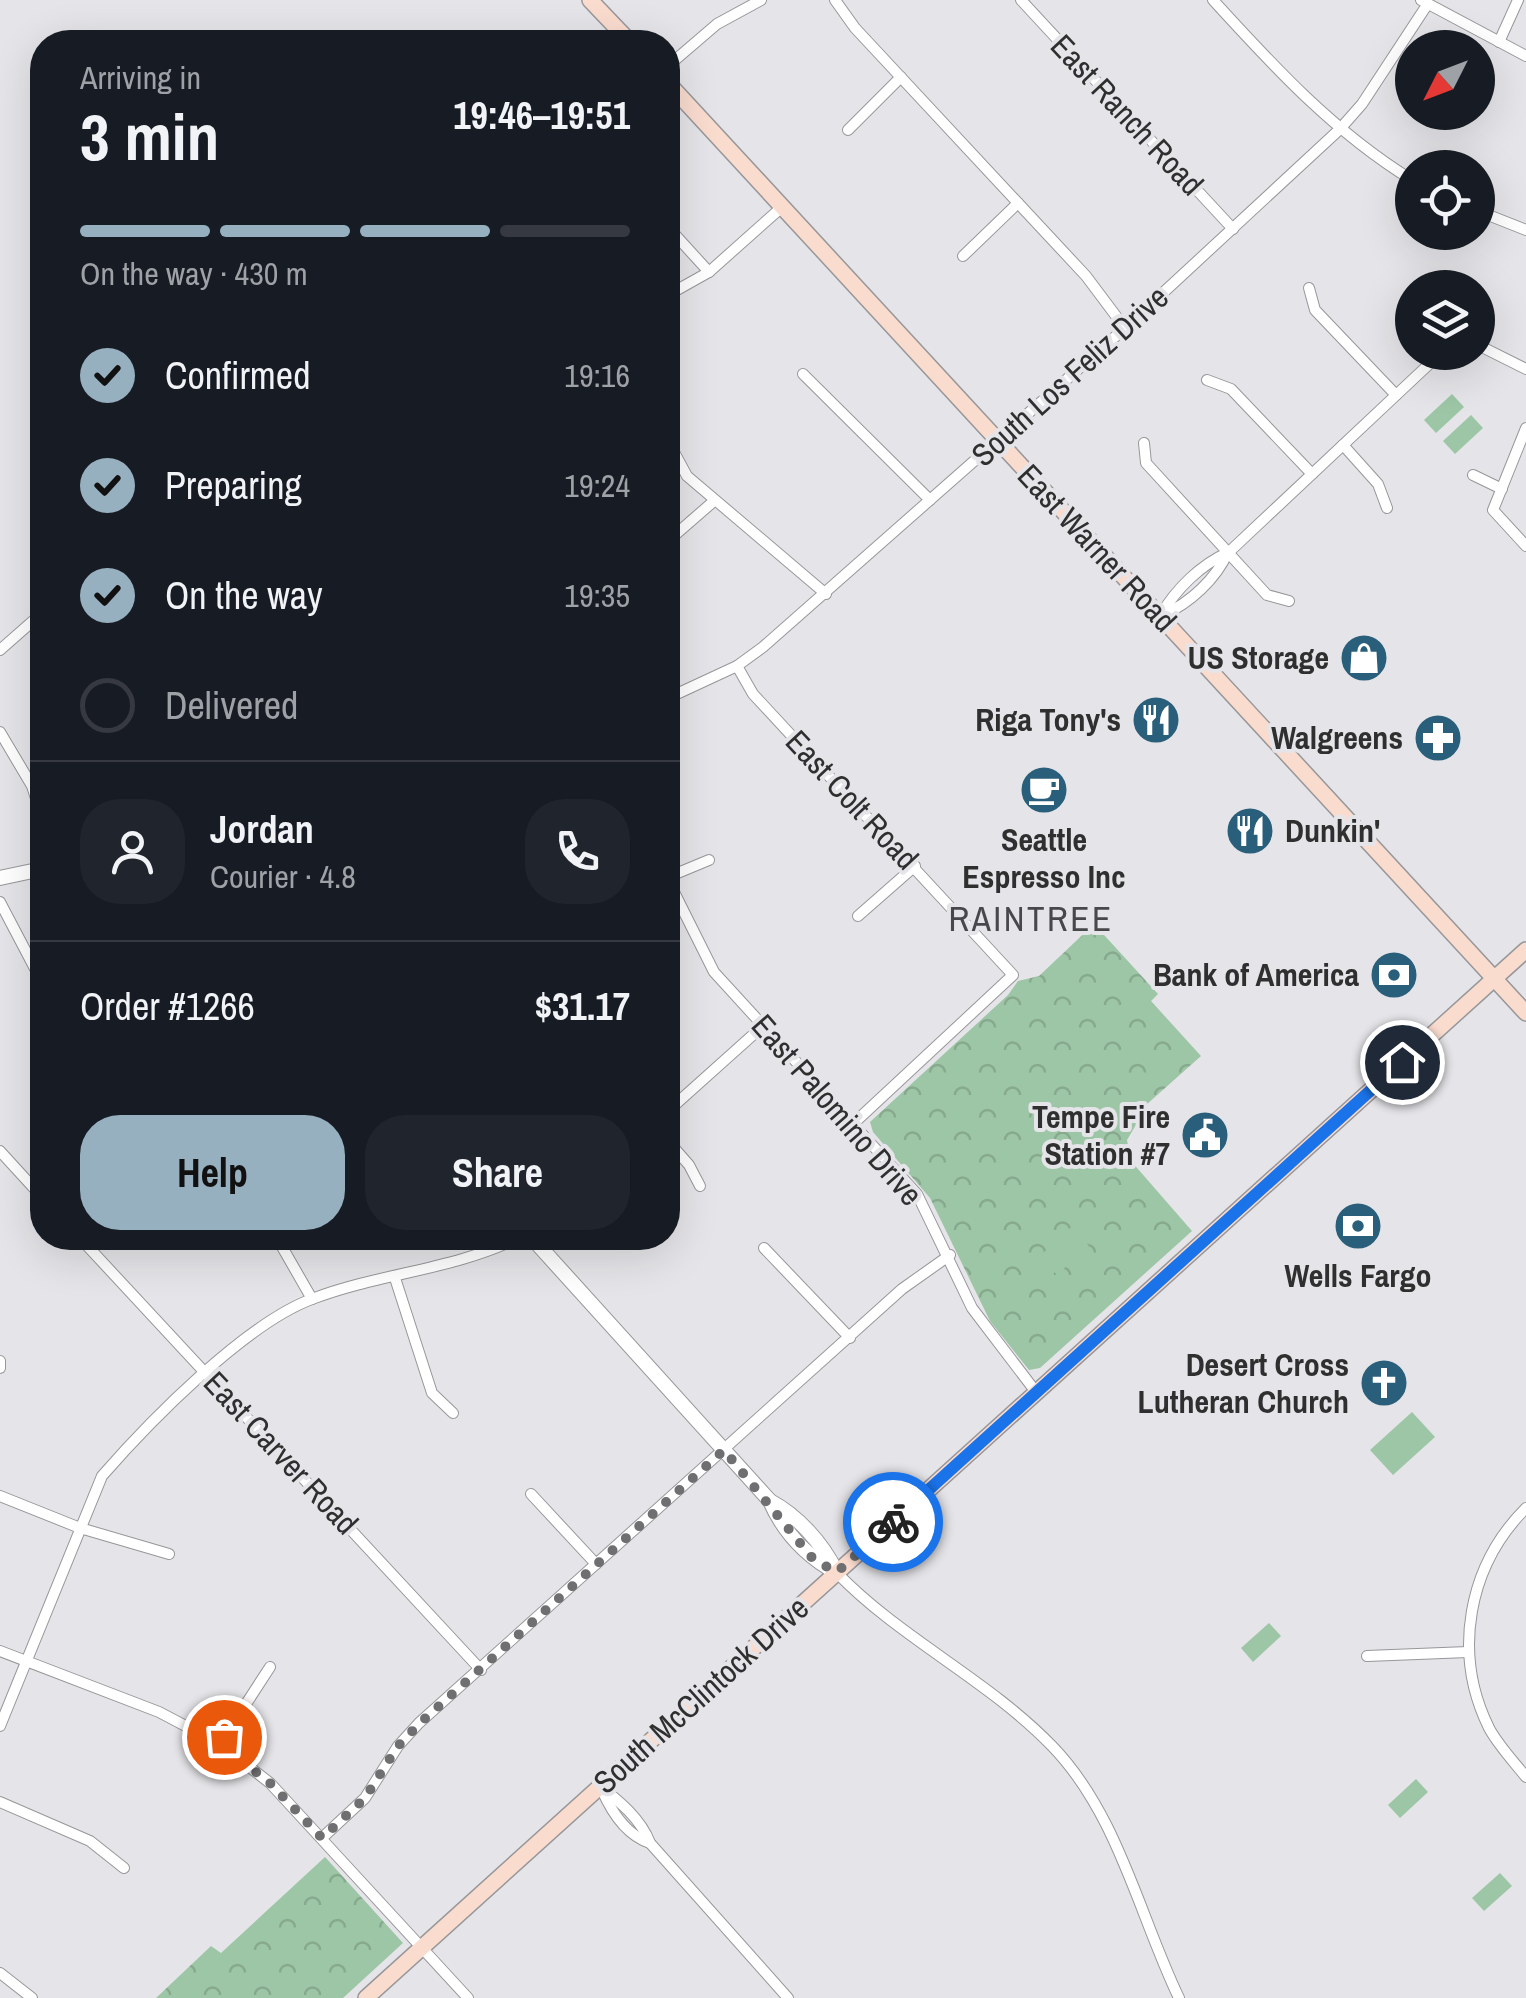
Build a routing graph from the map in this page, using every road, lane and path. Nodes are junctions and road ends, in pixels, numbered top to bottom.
1 (590, 0) edge
2 (761, 0) edge
3 (835, 0) edge
4 (1020, 0) edge
5 (1212, 0) edge
6 (1518, 0) edge
7 (1424, 2) edge
8 (619, 30) edge
9 (1499, 42) junction
10 (680, 56) edge
11 (1526, 56) edge
12 (901, 77) junction
13 (680, 96) edge
14 (848, 130) dead end
15 (1340, 130) junction
16 (1395, 168) edge
17 (1018, 203) junction
18 (782, 207) junction
19 (1495, 218) edge
20 (1233, 229) junction
21 (1526, 230) edge
22 (680, 240) edge
23 (963, 256) dead end
24 (709, 272) junction
25 (680, 288) edge
26 (1309, 288) dead end
27 (1125, 328) junction
28 (1495, 354) edge
29 (1526, 369) edge
30 (1422, 370) edge
31 (803, 374) dead end
32 (1207, 380) dead end
33 (1396, 394) junction
34 (1526, 428) edge
35 (997, 440) junction
36 (1144, 443) dead end
37 (1343, 445) junction
38 (680, 463) edge
39 (1312, 474) junction
40 (1474, 475) dead end
41 (1502, 490) junction
42 (930, 500) junction
43 (714, 501) junction
44 (1387, 508) dead end
45 (680, 531) edge
46 (1526, 546) edge
47 (1229, 552) junction
48 (826, 594) junction
49 (1289, 602) dead end
50 (1160, 616) junction
51 (30, 624) edge
52 (0, 650) edge
53 (736, 666) junction
54 (680, 692) edge
55 (0, 732) edge
56 (30, 783) edge
57 (708, 860) dead end
58 (915, 866) junction
59 (30, 872) edge
60 (680, 873) edge
61 (0, 878) edge
62 (0, 902) edge
63 (680, 903) edge
64 (858, 916) dead end
65 (1526, 950) edge
66 (30, 959) edge
67 (1495, 978) junction
68 (1526, 1013) edge
69 (764, 1025) junction
70 (680, 1100) edge
71 (854, 1123) junction
72 (0, 1152) edge
73 (680, 1155) edge
74 (30, 1184) edge
75 (700, 1186) dead end
76 (764, 1248) dead end
77 (91, 1250) edge
78 (284, 1250) edge
79 (489, 1250) edge
80 (543, 1250) edge
81 (950, 1255) junction
82 (394, 1278) junction
83 (312, 1299) junction
84 (850, 1338) junction
85 (207, 1374) junction
86 (1036, 1392) junction
87 (453, 1412) dead end
88 (724, 1450) junction
89 (531, 1494) dead end
90 (0, 1496) edge
91 (1526, 1508) edge
92 (80, 1528) junction
93 (169, 1554) dead end
94 (596, 1564) junction
95 (837, 1572) junction
96 (0, 1651) edge
97 (1468, 1652) junction
98 (1367, 1656) dead end
99 (25, 1662) junction
100 (270, 1666) dead end
101 (480, 1670) junction
102 (0, 1726) edge
103 (220, 1744) junction
104 (1526, 1778) edge
105 (600, 1786) junction
106 (0, 1802) edge
107 (322, 1838) junction
108 (124, 1868) dead end
109 (423, 1947) junction
110 (0, 1973) edge
111 (32, 1998) edge
112 (366, 1998) edge
113 (468, 1998) edge
114 (788, 1998) edge
115 (1179, 1998) edge

1 - 8 main road
2 - 10 street
3 - 12 street
4 - 20 street, East Ranch Road
5 - 15 street
6 - 9 street
7 - 9 street
7 - 15 street, South Los Feliz Drive
9 - 11 street
12 - 14 street
12 - 17 street
13 - 18 main road, East Warner Road
15 - 16 street
15 - 20 street, South Los Feliz Drive
17 - 23 street
17 - 27 street
18 - 24 street
18 - 35 main road, East Warner Road
19 - 21 street
20 - 27 street, South Los Feliz Drive
22 - 24 street
24 - 25 street
26 - 33 street
27 - 35 street, South Los Feliz Drive
28 - 29 street
30 - 33 street
31 - 42 street
32 - 39 street
33 - 37 street
34 - 41 street
35 - 42 street, South Los Feliz Drive
35 - 50 main road, East Warner Road
36 - 47 street
37 - 39 street
37 - 44 street
38 - 43 street
39 - 47 street
40 - 41 street
41 - 46 street
42 - 48 street, South Los Feliz Drive
43 - 45 street
43 - 48 street
47 - 49 street
47 - 50 street
48 - 53 street, South Los Feliz Drive
50 - 67 main road, East Warner Road
51 - 52 street
53 - 54 street, South Los Feliz Drive
53 - 58 street, East Colt Road
55 - 56 street
57 - 60 street
58 - 64 street
58 - 71 street, East Colt Road
59 - 61 street
62 - 66 street
63 - 69 street, East Palomino Drive
65 - 67 main road, South McClintock Drive
67 - 68 main road, East Warner Road
67 - 86 main road, South McClintock Drive
69 - 70 street
69 - 71 street, East Palomino Drive
71 - 81 street, East Palomino Drive
72 - 74 street
73 - 75 street
76 - 84 street
77 - 85 street, East Carver Road
78 - 83 street
79 - 82 street
80 - 88 street
81 - 84 street
81 - 86 street, East Palomino Drive
82 - 83 street
82 - 87 street
83 - 85 street
84 - 88 street
85 - 92 street
85 - 101 street, East Carver Road
86 - 95 main road, South McClintock Drive
88 - 94 street
88 - 95 street
89 - 94 street
90 - 92 street
91 - 97 street
92 - 93 street
92 - 99 street
94 - 101 street
95 - 105 main road, South McClintock Drive
95 - 115 street
96 - 99 street
97 - 98 street
97 - 104 street
99 - 102 street
99 - 103 street
100 - 103 street
101 - 107 street
103 - 107 street
105 - 109 main road, South McClintock Drive
105 - 114 street
106 - 108 street
107 - 109 street
109 - 112 main road, South McClintock Drive
109 - 113 street
110 - 111 street

